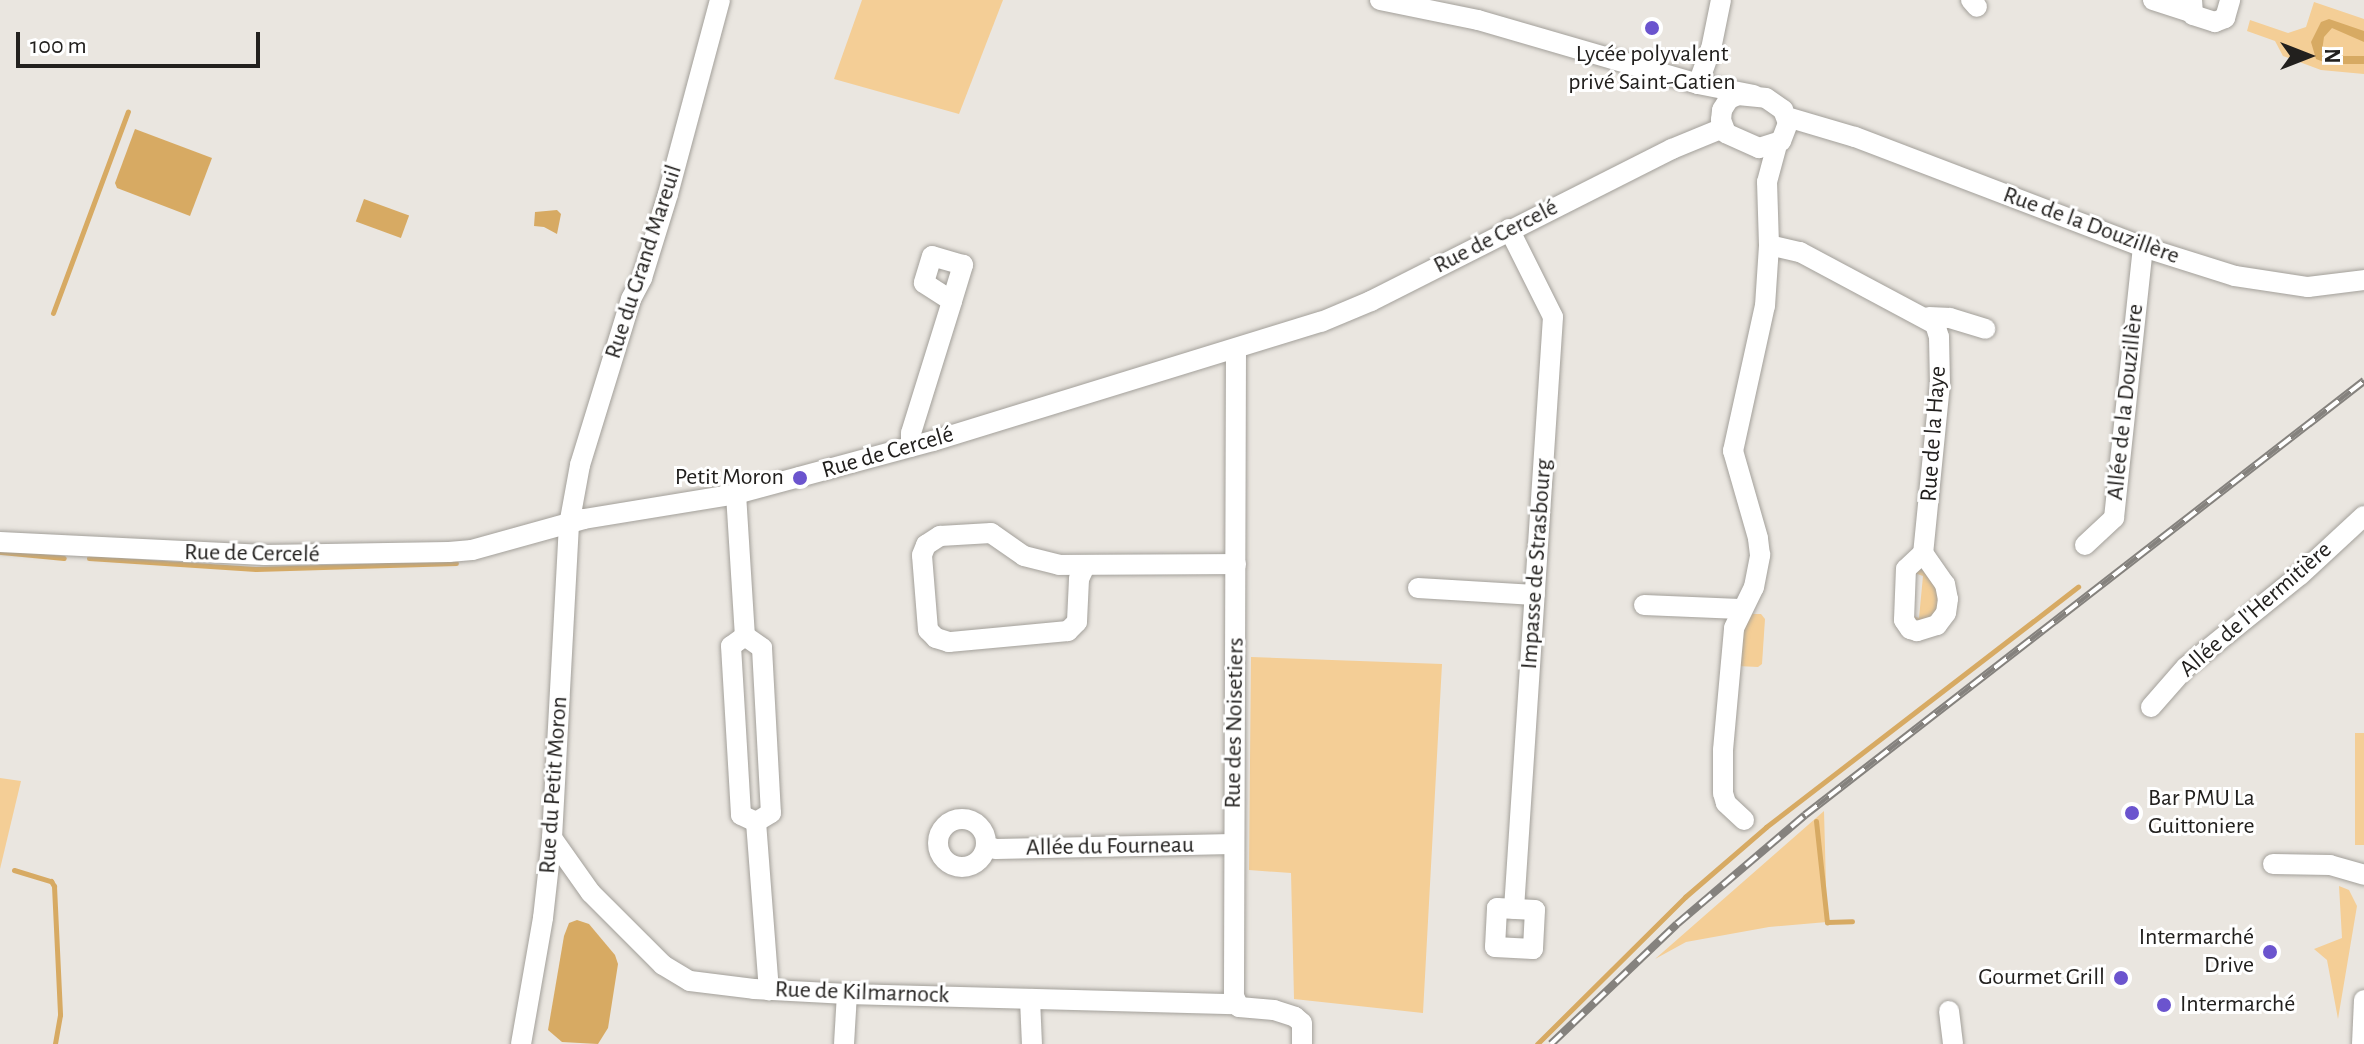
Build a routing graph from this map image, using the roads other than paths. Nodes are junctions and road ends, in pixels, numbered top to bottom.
1 (720, 0) edge
2 (1380, 0) edge
3 (1721, 0) edge
4 (2153, 0) edge
5 (2230, 0) edge
6 (2191, 6) edge
7 (1698, 84) junction
8 (1754, 95) junction
9 (1726, 103) junction
10 (1787, 117) junction
11 (1723, 128) junction
12 (1825, 129) junction
13 (1779, 143) junction
14 (1752, 146) junction
15 (1767, 182) junction
16 (1509, 229) junction
17 (1769, 245) junction
18 (2143, 247) junction
19 (2364, 280) edge
20 (952, 301) dead end
21 (1929, 317) junction
22 (1985, 329) dead end
23 (1236, 349) junction
24 (911, 447) junction
25 (736, 494) junction
26 (2364, 516) edge
27 (569, 525) junction
28 (0, 542) edge
29 (2085, 545) dead end
30 (1923, 553) dead end
31 (1236, 564) junction
32 (1085, 566) junction
33 (1418, 588) dead end
34 (1535, 595) junction
35 (1644, 605) dead end
36 (1740, 609) junction
37 (745, 636) junction
38 (2151, 707) dead end
39 (1744, 820) dead end
40 (756, 822) junction
41 (552, 838) junction
42 (1233, 844) junction
43 (986, 846) dead end
44 (2273, 864) dead end
45 (2364, 875) edge
46 (1514, 909) dead end
47 (769, 990) junction
48 (847, 994) junction
49 (1030, 999) junction
50 (2364, 1000) edge
51 (1235, 1004) junction
52 (1949, 1011) dead end
53 (521, 1044) edge
54 (844, 1044) edge
55 (1032, 1044) edge
56 (1302, 1044) edge
57 (1953, 1044) edge
58 (2362, 1044) edge

1 - 27 street, Rue du Grand Mareuil
2 - 7 street
3 - 7 street
4 - 6 street
5 - 6 street
7 - 8 street
7 - 9 street
8 - 9 street
8 - 10 street
9 - 11 street
10 - 12 street, Rue de la Douzillère
10 - 13 street
11 - 14 street
11 - 16 street, Rue de Cercelé
12 - 13 street
12 - 18 street, Rue de la Douzillère
13 - 14 street
13 - 15 street
14 - 15 street
15 - 17 street
16 - 23 street, Rue de Cercelé
16 - 34 street, Impasse de Strasbourg
17 - 21 street
17 - 36 street
18 - 19 street, Rue de la Douzillère
18 - 29 street, Allée de la Douzillère
20 - 24 street
21 - 22 street
21 - 30 street, Rue de la Haye
23 - 24 street, Rue de Cercelé
23 - 31 street, Rue des Noisetiers
24 - 25 street, Rue de Cercelé
25 - 27 street, Rue de Cercelé
25 - 37 street
26 - 38 street, Allée de l'Hermitière
27 - 28 street, Rue de Cercelé
27 - 41 street, Rue du Petit Moron
31 - 32 street
31 - 42 street, Rue des Noisetiers
32 - 32 street
33 - 34 street
34 - 46 street, Impasse de Strasbourg
35 - 36 street
36 - 39 street
37 - 40 street
37 - 40 street
40 - 47 street
41 - 47 street, Rue de Kilmarnock
41 - 53 street, Rue du Petit Moron
42 - 43 street, Allée du Fourneau
42 - 51 street, Rue des Noisetiers
44 - 45 street
47 - 48 street, Rue de Kilmarnock
48 - 49 street, Rue de Kilmarnock
48 - 54 street
49 - 51 street, Rue de Kilmarnock
49 - 55 street
50 - 58 street
51 - 56 street
52 - 57 street

